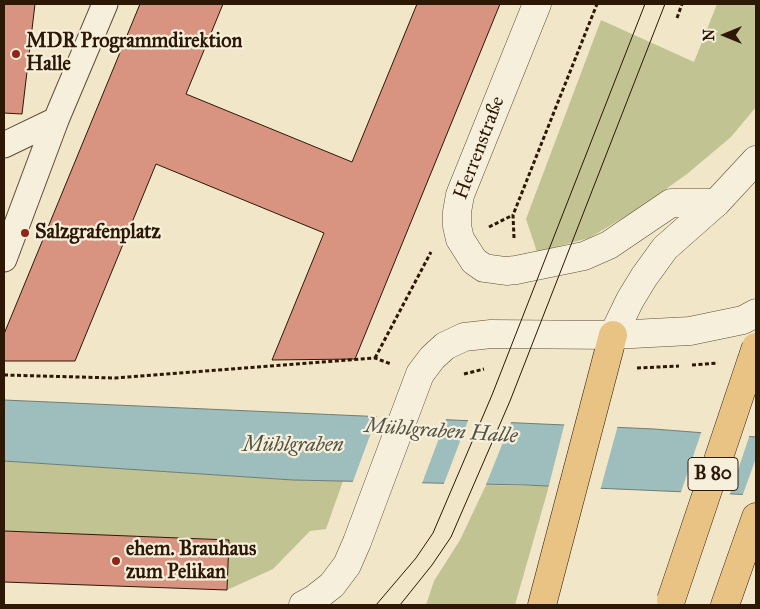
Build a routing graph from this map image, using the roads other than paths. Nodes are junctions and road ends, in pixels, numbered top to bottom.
1 (105, 4) edge
2 (538, 4) edge
3 (56, 120) junction
4 (4, 145) edge
5 (756, 160) edge
6 (716, 204) junction
7 (4, 259) edge
8 (756, 313) edge
9 (613, 335) junction
10 (756, 347) edge
11 (756, 517) edge
12 (670, 603) edge
13 (303, 605) edge
14 (542, 605) edge
15 (725, 605) edge

1 - 3 street
2 - 6 street, Herrenstraße
3 - 4 street
3 - 7 street
5 - 6 street
6 - 9 street
8 - 9 street
9 - 13 street
9 - 14 main road
10 - 12 main road, B 80, bridge
11 - 15 main road

